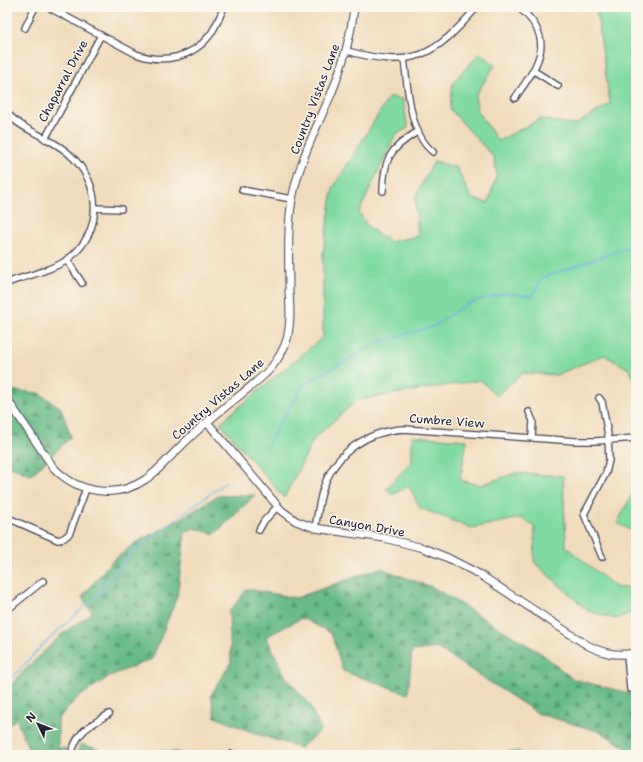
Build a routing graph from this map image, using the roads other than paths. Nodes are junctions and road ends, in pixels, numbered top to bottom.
1 (35, 7) edge
2 (48, 7) edge
3 (224, 7) edge
4 (354, 7) edge
5 (477, 7) edge
6 (518, 7) edge
7 (25, 28) dead end
8 (101, 35) junction
9 (347, 51) junction
10 (404, 59) junction
11 (534, 70) junction
12 (558, 86) dead end
13 (515, 98) dead end
14 (7, 113) edge
15 (417, 132) junction
16 (45, 138) junction
17 (433, 152) dead end
18 (242, 190) dead end
19 (383, 191) dead end
20 (292, 199) junction
21 (95, 208) junction
22 (121, 209) dead end
23 (66, 260) junction
24 (7, 283) edge
25 (82, 283) dead end
26 (599, 398) dead end
27 (7, 399) edge
28 (528, 412) dead end
29 (207, 422) junction
30 (532, 438) junction
31 (636, 438) edge
32 (608, 440) junction
33 (86, 489) junction
34 (278, 506) junction
35 (8, 518) edge
36 (315, 528) junction
37 (259, 530) dead end
38 (602, 557) dead end
39 (43, 581) dead end
40 (7, 610) edge
41 (636, 653) edge
42 (627, 654) junction
43 (630, 689) dead end
44 (109, 714) dead end
45 (71, 755) edge

1 - 7 street
2 - 8 street
3 - 8 street
4 - 9 street, Country Vistas Lane
5 - 10 street
6 - 11 street
8 - 16 street, Chaparral Drive
9 - 10 street
9 - 20 street, Country Vistas Lane
10 - 15 street
11 - 12 street
11 - 13 street
14 - 16 street
15 - 17 street
15 - 19 street
16 - 21 street
18 - 20 street
20 - 29 street, Country Vistas Lane
21 - 22 street
21 - 23 street
23 - 24 street
23 - 25 street
26 - 32 street
27 - 33 street, Country Vistas Lane
28 - 30 street
29 - 33 street, Country Vistas Lane
29 - 34 street, Canyon Drive
30 - 32 street, Cumbre View
30 - 36 street, Cumbre View
31 - 32 street, Cumbre View
32 - 38 street
33 - 35 street
34 - 36 street, Canyon Drive
34 - 37 street
36 - 42 street, Canyon Drive
39 - 40 street
41 - 42 street, Canyon Drive
42 - 43 street
44 - 45 street

